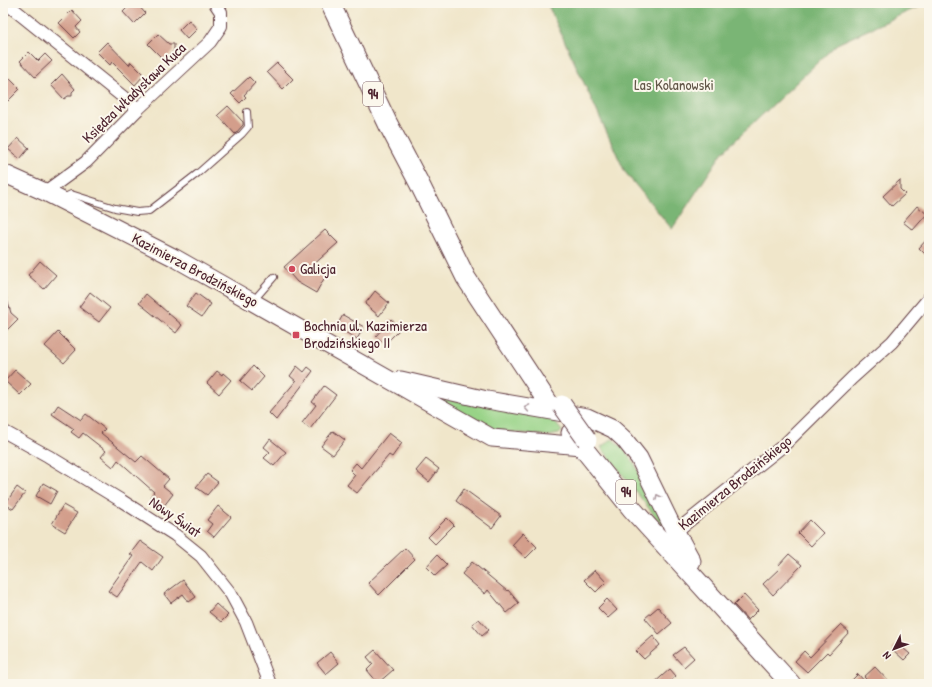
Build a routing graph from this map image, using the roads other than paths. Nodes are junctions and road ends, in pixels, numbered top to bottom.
1 (6, 3) edge
2 (215, 3) edge
3 (330, 3) edge
4 (138, 109) junction
5 (247, 112) dead end
6 (3, 173) edge
7 (45, 192) junction
8 (60, 200) junction
9 (274, 277) dead end
10 (929, 298) edge
11 (253, 302) junction
12 (383, 376) junction
13 (3, 431) edge
14 (579, 440) junction
15 (670, 538) junction
16 (270, 684) edge
17 (790, 684) edge

1 - 4 street
2 - 4 street, Księdza Władysława Kuca
3 - 14 main road, 94, bridge
4 - 7 street, Księdza Władysława Kuca
5 - 8 lane
6 - 7 main road, Kazimierza Brodzińskiego
7 - 8 main road, Kazimierza Brodzińskiego
8 - 11 main road, Kazimierza Brodzińskiego
9 - 11 lane
10 - 15 street, Kazimierza Brodzińskiego
11 - 12 main road, Kazimierza Brodzińskiego
12 - 14 main road, Kazimierza Brodzińskiego
15 -> 12 main road, Kazimierza Brodzińskiego
13 - 16 street, Nowy Świat
14 - 15 main road, 94
15 - 17 main road

